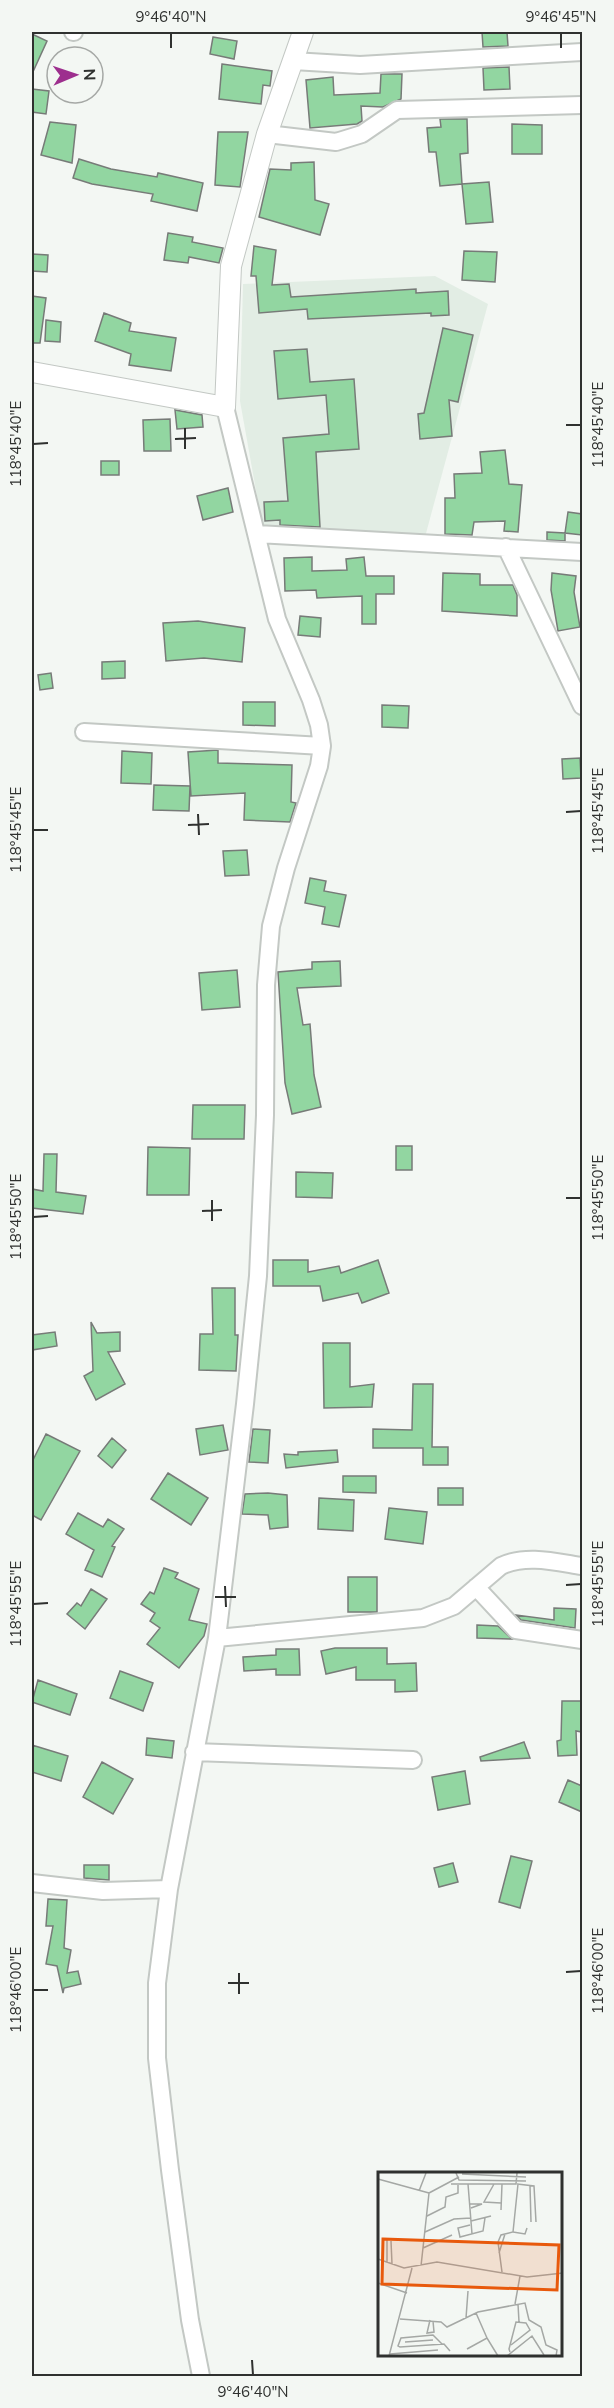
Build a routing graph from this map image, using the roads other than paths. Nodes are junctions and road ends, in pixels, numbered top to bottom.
1 (303, 32) edge
2 (582, 52) edge
3 (293, 61) junction
4 (582, 105) edge
5 (267, 134) junction
6 (32, 372) edge
7 (225, 407) junction
8 (257, 534) junction
9 (506, 547) junction
10 (582, 552) edge
11 (582, 706) edge
12 (84, 732) dead end
13 (322, 746) junction
14 (582, 1566) edge
15 (476, 1587) junction
16 (217, 1638) junction
17 (582, 1640) edge
18 (194, 1752) junction
19 (413, 1760) dead end
20 (32, 1883) edge
21 (169, 1889) junction
22 (201, 2376) edge

1 - 3 street
2 - 3 street
3 - 5 street
4 - 5 street
5 - 7 street
6 - 7 street
7 - 8 street
8 - 9 street
8 - 13 street
9 - 10 street
9 - 11 street
12 - 13 street
13 - 16 street
14 - 15 street
15 - 16 street
15 - 17 street
16 - 18 street
18 - 19 street
18 - 21 street
20 - 21 street
21 - 22 street

